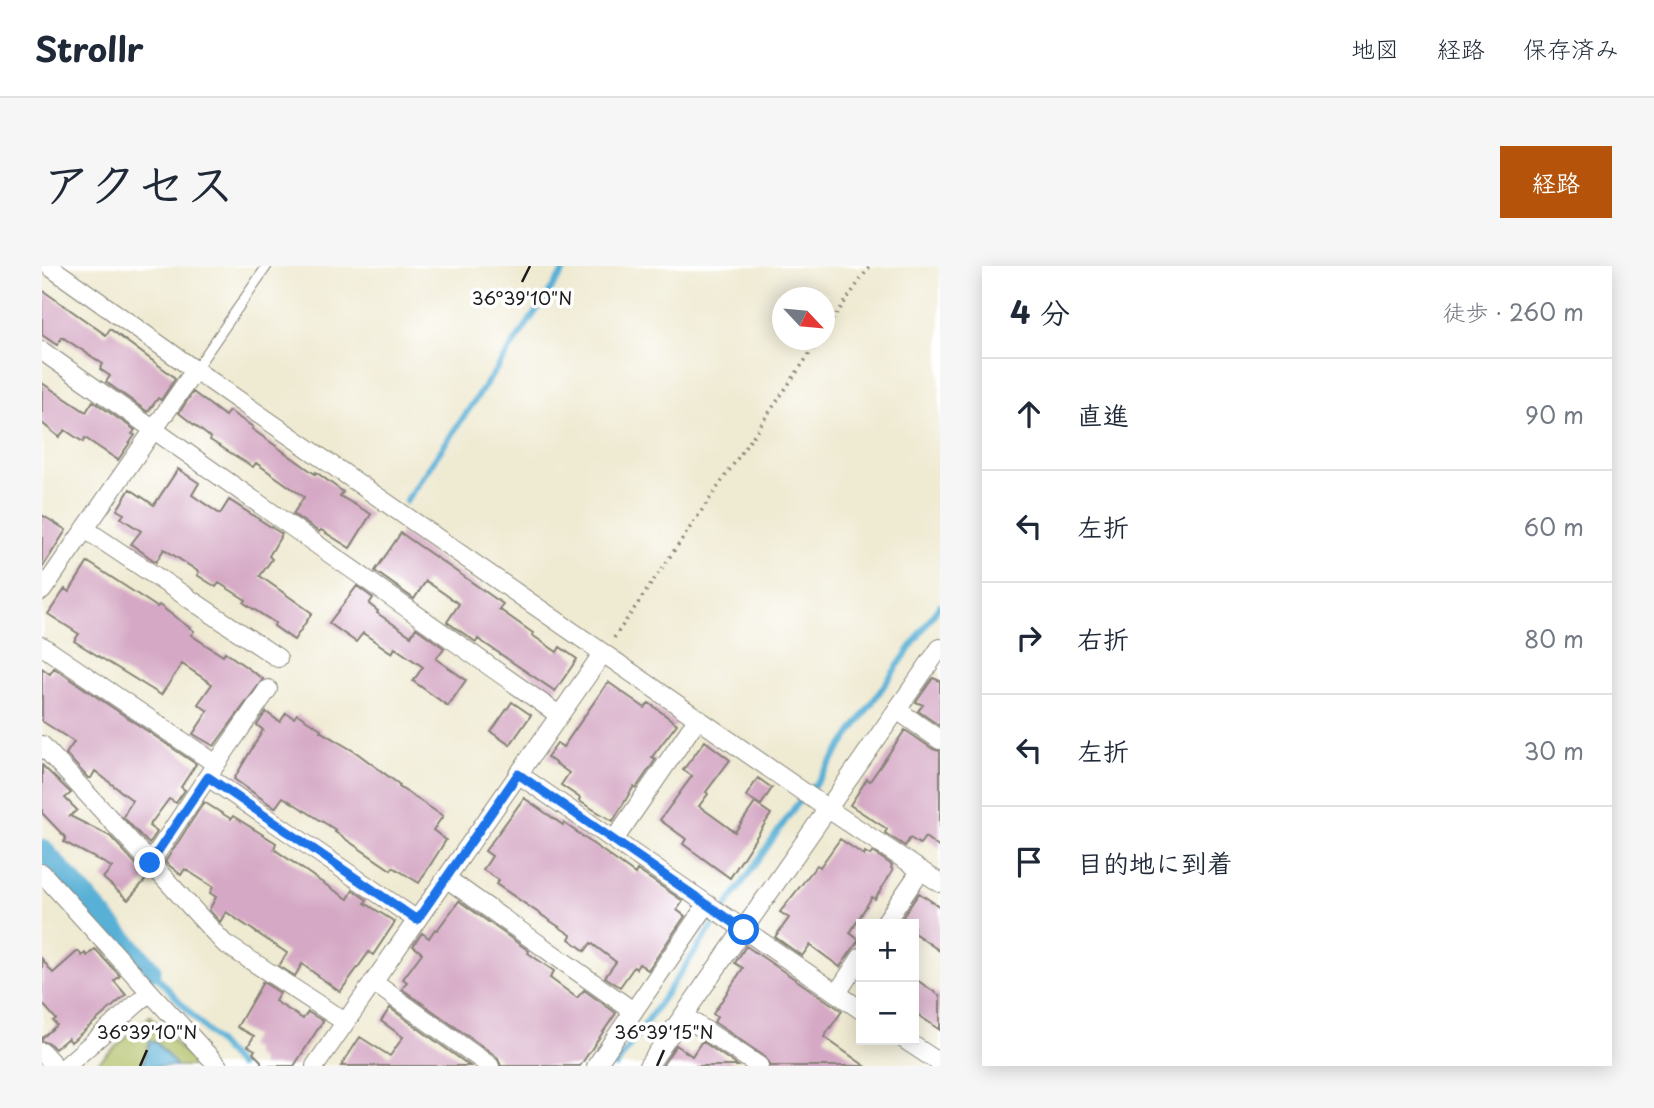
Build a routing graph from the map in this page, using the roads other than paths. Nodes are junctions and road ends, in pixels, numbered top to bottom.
1 (47, 266) edge
2 (267, 266) edge
3 (42, 271) edge
4 (42, 351) edge
5 (195, 370) junction
6 (153, 431) junction
7 (85, 529) junction
8 (43, 587) edge
9 (42, 646) edge
10 (940, 648) edge
11 (603, 653) junction
12 (278, 659) dead end
13 (268, 689) dead end
14 (897, 710) junction
15 (559, 715) junction
16 (698, 718) junction
17 (940, 740) edge
18 (42, 745) edge
19 (212, 770) junction
20 (518, 774) junction
21 (825, 807) junction
22 (614, 840) junction
23 (150, 863) junction
24 (921, 870) junction
25 (43, 876) edge
26 (446, 878) junction
27 (940, 883) edge
28 (710, 906) junction
29 (887, 919) edge
30 (417, 920) junction
31 (740, 927) junction
32 (856, 964) edge
33 (373, 982) junction
34 (150, 992) junction
35 (837, 993) junction
36 (856, 1006) edge
37 (634, 1011) junction
38 (684, 1016) junction
39 (345, 1022) junction
40 (913, 1045) edge
41 (42, 1052) edge
42 (940, 1063) edge
43 (55, 1066) edge
44 (66, 1066) edge
45 (218, 1066) edge
46 (315, 1066) edge
47 (490, 1066) edge
48 (596, 1066) edge
49 (648, 1066) edge
50 (760, 1066) edge

1 - 3 street
1 - 5 street
2 - 5 lane
4 - 6 street
5 - 6 street
5 - 11 street
6 - 7 street
6 - 15 street
7 - 8 street
7 - 12 street
9 - 19 street
10 - 14 street
11 - 15 street
11 - 16 street
13 - 19 street
14 - 17 street
14 - 21 street
15 - 20 street
16 - 21 street
16 - 22 street
18 - 23 street
19 - 23 street
19 - 30 street
20 - 22 street
20 - 26 street
21 - 24 street
21 - 31 street
22 - 28 street
23 - 39 street
24 - 27 street
24 - 29 street
25 - 34 street
26 - 30 street
26 - 37 street
28 - 31 street
28 - 37 street
30 - 33 street
31 - 35 street
31 - 38 street
32 - 35 street
33 - 39 street
33 - 47 street
34 - 44 street
34 - 45 street
35 - 36 street
37 - 48 street
38 - 49 street
38 - 50 street
39 - 46 street
40 - 42 street
41 - 43 street

